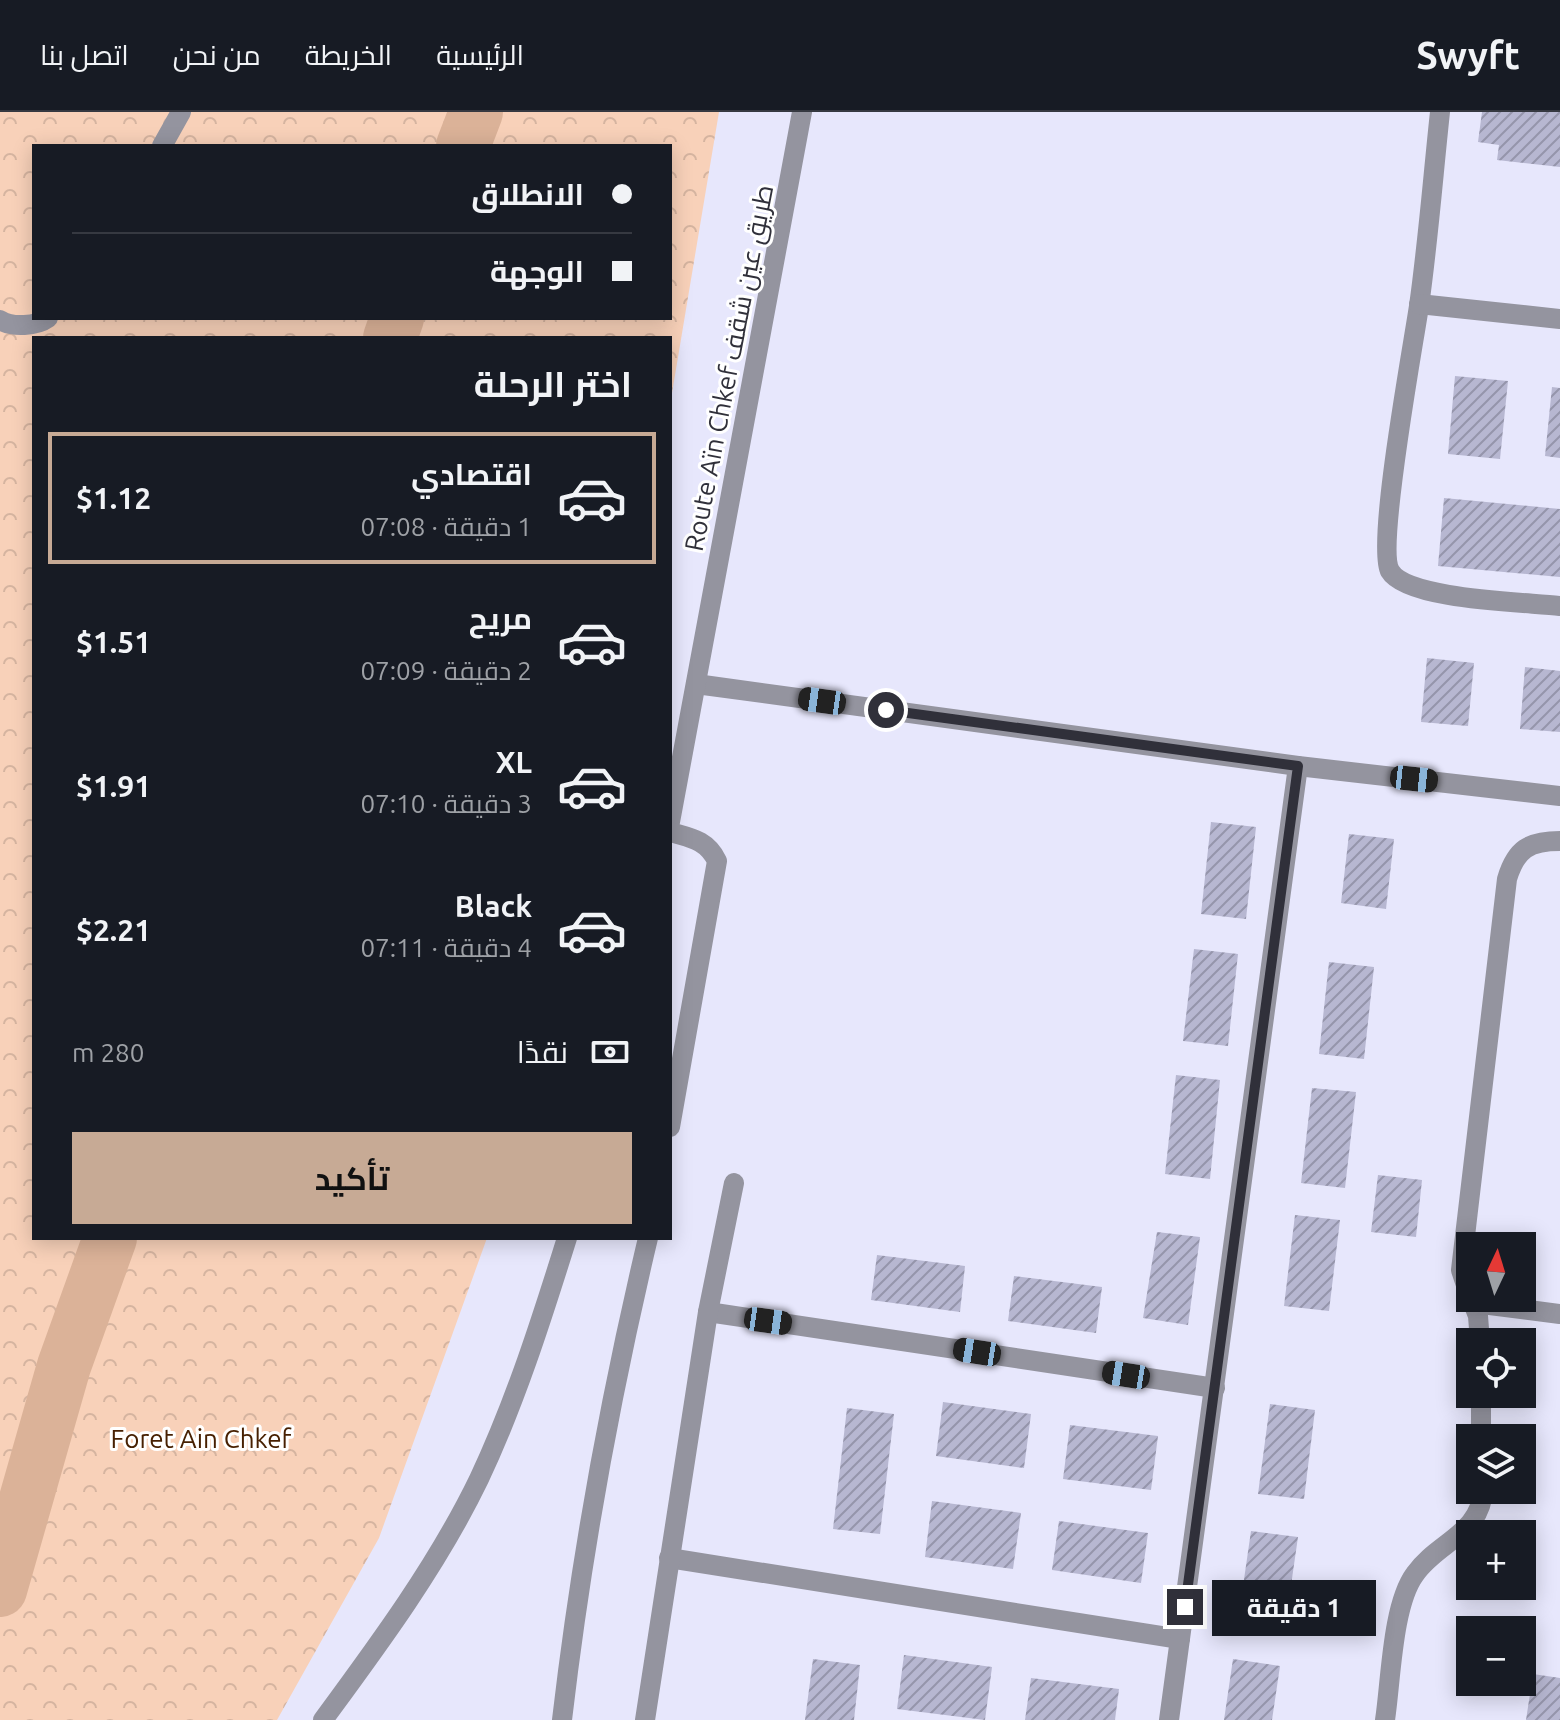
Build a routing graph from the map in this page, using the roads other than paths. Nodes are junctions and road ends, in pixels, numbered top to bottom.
1 (181, 112) edge
2 (802, 112) edge
3 (1440, 112) edge
4 (163, 144) edge
5 (1419, 304) junction
6 (1560, 319) edge
7 (0, 320) edge
8 (45, 320) edge
9 (1560, 606) edge
10 (696, 684) junction
11 (1298, 766) junction
12 (1560, 796) edge
13 (672, 811) edge
14 (672, 833) edge
15 (1560, 841) edge
16 (672, 1116) edge
17 (734, 1183) dead end
18 (1465, 1232) edge
19 (566, 1240) edge
20 (648, 1240) edge
21 (1536, 1310) edge
22 (708, 1312) junction
23 (1560, 1314) edge
24 (1215, 1388) junction
25 (1481, 1504) edge
26 (669, 1558) junction
27 (1180, 1639) junction
28 (323, 1720) edge
29 (562, 1720) edge
30 (645, 1720) edge
31 (1169, 1720) edge
32 (1385, 1720) edge

1 - 4 street
2 - 10 street, Route Aïn Chkef طريق عين شقف
3 - 5 street
5 - 6 street
5 - 9 street
7 - 8 street
10 - 11 street
10 - 13 street, Route Aïn Chkef طريق عين شقف
11 - 12 street
11 - 24 street
14 - 16 street
15 - 18 street
17 - 22 street
19 - 28 street
20 - 29 street
21 - 23 street
22 - 24 street
22 - 26 street
24 - 27 street
25 - 32 street
26 - 27 street
26 - 30 street
27 - 31 street

